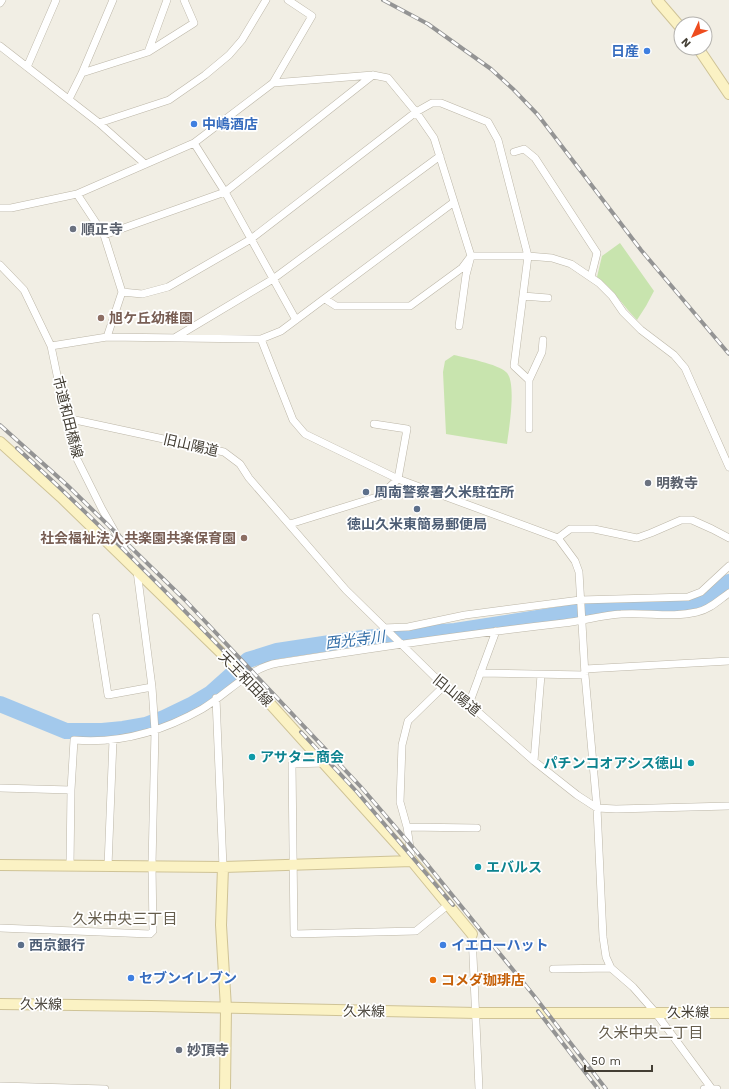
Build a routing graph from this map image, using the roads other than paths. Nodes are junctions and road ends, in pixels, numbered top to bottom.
1 (2, 0) edge
2 (56, 0) edge
3 (113, 0) edge
4 (167, 0) edge
5 (184, 0) edge
6 (266, 0) edge
7 (288, 0) edge
8 (657, 0) edge
9 (0, 3) edge
10 (673, 19) edge
11 (0, 46) edge
12 (148, 52) junction
13 (703, 56) edge
14 (27, 67) junction
15 (82, 73) junction
16 (373, 74) junction
17 (273, 83) junction
18 (729, 94) edge
19 (69, 99) junction
20 (416, 112) junction
21 (98, 123) junction
22 (194, 143) junction
23 (514, 152) dead end
24 (440, 156) junction
25 (145, 164) junction
26 (225, 192) junction
27 (77, 194) junction
28 (454, 202) junction
29 (0, 208) edge
30 (104, 235) junction
31 (251, 239) junction
32 (471, 256) junction
33 (528, 256) junction
34 (0, 265) edge
35 (591, 277) junction
36 (273, 279) junction
37 (122, 292) junction
38 (523, 296) junction
39 (548, 298) dead end
40 (325, 299) junction
41 (296, 320) junction
42 (459, 326) dead end
43 (107, 337) junction
44 (175, 338) junction
45 (261, 339) junction
46 (542, 340) dead end
47 (51, 346) junction
48 (529, 380) junction
49 (66, 418) junction
50 (374, 424) dead end
51 (529, 429) dead end
52 (0, 442) edge
53 (729, 467) edge
54 (398, 479) junction
55 (290, 524) junction
56 (558, 538) junction
57 (729, 538) edge
58 (729, 562) edge
59 (729, 567) edge
60 (137, 570) junction
61 (729, 593) edge
62 (580, 600) junction
63 (96, 617) dead end
64 (582, 621) junction
65 (384, 628) junction
66 (496, 631) junction
67 (400, 644) junction
68 (729, 661) edge
69 (585, 672) junction
70 (480, 674) junction
71 (542, 675) junction
72 (246, 677) junction
73 (152, 686) junction
74 (444, 686) junction
75 (216, 698) junction
76 (469, 704) junction
77 (154, 731) junction
78 (112, 740) junction
79 (534, 761) junction
80 (324, 763) junction
81 (0, 788) edge
82 (71, 790) junction
83 (729, 806) edge
84 (597, 808) junction
85 (407, 827) junction
86 (477, 828) dead end
87 (412, 861) junction
88 (294, 864) junction
89 (0, 865) edge
90 (70, 865) junction
91 (152, 865) junction
92 (108, 866) junction
93 (222, 867) junction
94 (449, 904) junction
95 (0, 928) edge
96 (472, 934) joint
97 (611, 968) junction
98 (553, 969) dead end
99 (0, 1004) edge
100 (226, 1008) junction
101 (655, 1012) junction
102 (476, 1013) junction
103 (729, 1013) edge
104 (0, 1086) edge
105 (105, 1089) edge
106 (225, 1089) edge
107 (479, 1089) edge
108 (704, 1089) edge
109 (712, 1089) edge
110 (717, 1089) edge

1 - 9 street
2 - 14 street
3 - 15 street
4 - 12 street
5 - 12 street
6 - 21 street
7 - 17 street
8 - 10 street
11 - 14 street
12 - 15 street
13 - 18 street
14 - 19 street
15 - 19 street
16 - 17 street
16 - 20 street
16 - 26 street
17 - 22 street
19 - 21 street
20 - 24 street
20 - 31 street
20 - 33 street
21 - 25 street
22 - 25 street
22 - 26 street
23 - 35 street
24 - 28 street
24 - 36 street
25 - 27 street
26 - 30 street
26 - 31 street
27 - 29 street
27 - 30 street
28 - 32 street
28 - 40 street
30 - 37 street
31 - 36 street
31 - 37 street
32 - 33 street
32 - 40 street
32 - 42 street
33 - 35 street
33 - 38 street
34 - 47 street, 市道和田橋線
35 - 53 street
36 - 41 street
36 - 44 street
37 - 43 street
38 - 39 street
38 - 48 street
40 - 41 street
41 - 45 street
43 - 44 street
43 - 47 street
44 - 45 street
45 - 54 street
46 - 48 street
47 - 49 street, 市道和田橋線
48 - 51 street
49 - 55 street, 旧山陽道
49 - 60 street, 市道和田橋線
50 - 54 street
52 - 60 street, 天王和田線
54 - 55 street
54 - 56 street
55 - 65 street, 旧山陽道
56 - 57 street
56 - 62 street
58 - 59 street
59 - 62 street
60 - 72 street, 天王和田線
60 - 73 street
61 - 64 street
62 - 64 street
62 - 65 street
63 - 73 street
64 - 66 street
64 - 69 street
65 - 67 street, 旧山陽道
66 - 67 street
66 - 70 street
67 - 72 street
67 - 74 street, 旧山陽道
68 - 69 street
69 - 71 street
69 - 84 street
70 - 71 street
70 - 76 street
71 - 79 street
72 - 75 street
72 - 80 street, 天王和田線
73 - 77 street
74 - 76 street, 旧山陽道
74 - 85 street
75 - 77 street
75 - 93 street
76 - 79 street, 旧山陽道
77 - 78 street
77 - 91 street
78 - 82 street
78 - 92 street
79 - 84 street, 旧山陽道
80 - 87 street, 天王和田線
80 - 88 street
81 - 82 street
82 - 90 street
83 - 84 street
84 - 97 street
85 - 86 street
85 - 87 street
87 - 88 street
87 - 94 street, 天王和田線
88 - 93 street
88 - 94 street
89 - 90 street
90 - 92 street
91 - 92 street
91 - 93 street
91 - 95 street
93 - 100 street
94 - 96 street, 天王和田線
96 - 102 street
97 - 98 street
97 - 101 street
99 - 100 street, 久米線
100 - 102 street, 久米線
100 - 106 street
101 - 102 street, 久米線
101 - 103 street, 久米線
101 - 109 street
102 - 107 street
104 - 105 street
108 - 109 street
109 - 110 street

